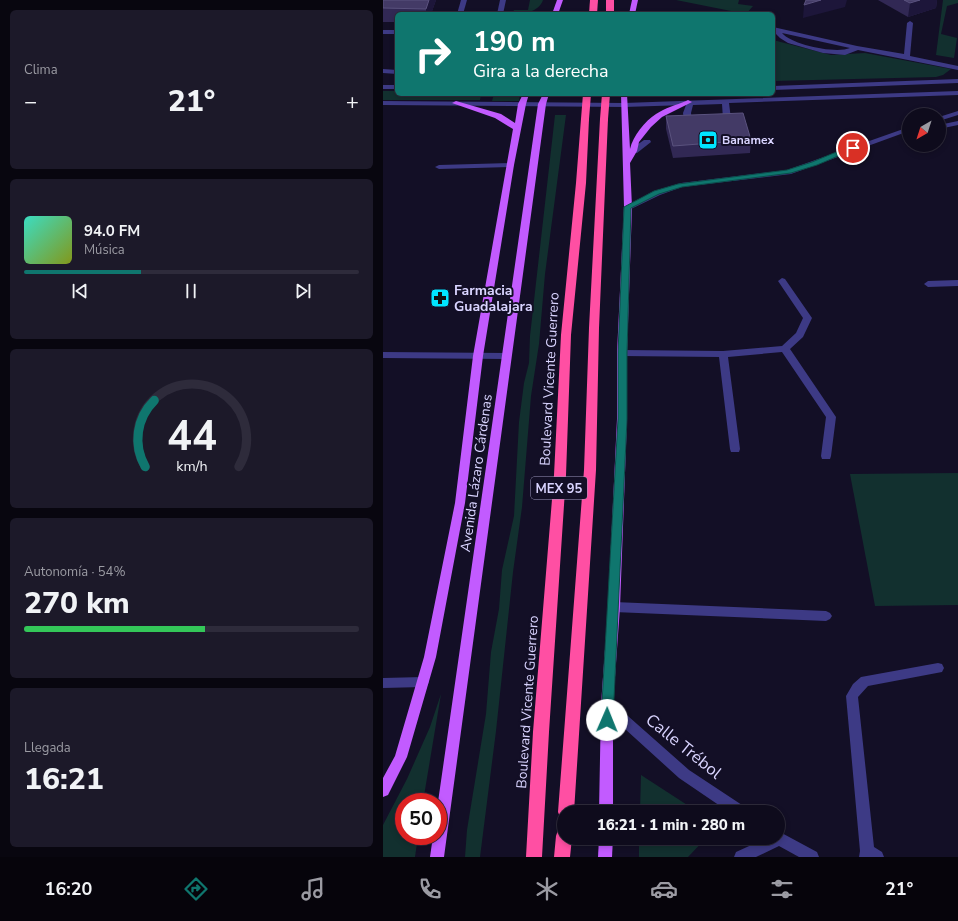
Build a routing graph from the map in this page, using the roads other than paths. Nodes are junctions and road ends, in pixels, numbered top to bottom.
1 (464, 0) edge
2 (503, 0) edge
3 (593, 0) edge
4 (610, 0) edge
5 (635, 0) edge
6 (461, 12) edge
7 (500, 12) edge
8 (593, 12) edge
9 (610, 12) edge
10 (632, 12) edge
11 (910, 23) edge
12 (775, 29) edge
13 (775, 30) edge
14 (383, 32) edge
15 (395, 32) edge
16 (857, 48) junction
17 (907, 57) junction
18 (958, 68) edge
19 (383, 72) edge
20 (395, 72) edge
21 (958, 81) edge
22 (383, 87) edge
23 (395, 87) edge
24 (775, 88) edge
25 (958, 93) edge
26 (525, 96) edge
27 (545, 96) edge
28 (587, 96) edge
29 (606, 96) edge
30 (624, 96) edge
31 (725, 101) junction
32 (689, 102) junction
33 (383, 103) edge
34 (456, 103) junction
35 (522, 104) junction
36 (542, 104) junction
37 (624, 105) junction
38 (958, 114) edge
39 (946, 117) edge
40 (727, 119) edge
41 (688, 121) edge
42 (958, 123) edge
43 (946, 126) edge
44 (517, 128) junction
45 (902, 131) edge
46 (647, 142) dead end
47 (634, 150) junction
48 (626, 164) junction
49 (510, 165) junction
50 (439, 167) dead end
51 (627, 207) junction
52 (782, 281) dead end
53 (958, 283) edge
54 (928, 284) dead end
55 (785, 349) junction
56 (622, 353) junction
57 (723, 354) junction
58 (383, 355) edge
59 (478, 356) junction
60 (506, 356) junction
61 (735, 449) dead end
62 (826, 456) dead end
63 (614, 606) junction
64 (826, 616) dead end
65 (938, 668) dead end
66 (423, 682) junction
67 (383, 683) edge
68 (607, 705) junction
69 (383, 791) edge
70 (566, 805) edge
71 (606, 805) edge
72 (730, 805) edge
73 (785, 842) edge
74 (563, 845) edge
75 (605, 845) edge
76 (766, 845) edge
77 (870, 855) edge
78 (437, 857) edge
79 (534, 857) edge
80 (562, 857) edge
81 (605, 857) edge
82 (741, 857) edge
83 (812, 857) edge

1 - 6 street
2 - 7 street
3 - 8 highway
4 - 9 highway
5 - 10 main road
11 - 17 street
12 - 16 street
13 - 16 street
14 - 15 street
16 - 17 street
17 - 18 street
19 - 20 street
21 - 24 street
22 - 23 street
25 - 31 street
26 - 35 main road, Avenida Lázaro Cárdenas
27 - 36 main road, Avenida Lázaro Cárdenas
28 - 79 highway, Boulevard Vicente Guerrero / MEX 95, bridge
29 - 70 highway, MEX 95, bridge
30 - 37 main road
31 - 32 street
31 - 40 street
32 - 37 street
32 - 41 street
32 - 47 main road
33 - 34 street
34 - 35 street
34 - 44 main road
35 - 36 street
35 - 44 main road, Avenida Lázaro Cárdenas
36 - 37 street
36 - 60 main road, Avenida Lázaro Cárdenas
37 - 48 main road
38 - 39 street
42 - 43 street
44 - 49 main road, Avenida Lázaro Cárdenas
45 - 51 street
46 - 47 street
47 - 48 main road
48 - 51 main road
49 - 50 street
49 - 59 main road, Avenida Lázaro Cárdenas
51 - 56 main road
52 - 55 street
53 - 54 street
55 - 57 street
55 - 62 street
56 - 57 street
56 - 63 main road
57 - 61 street
58 - 59 street
59 - 60 street
59 - 66 main road, Avenida Lázaro Cárdenas
60 - 78 main road, Avenida Lázaro Cárdenas
63 - 64 street
63 - 68 main road
65 - 77 street
66 - 67 street
66 - 69 main road, Avenida Lázaro Cárdenas
68 - 71 main road
68 - 72 street, Calle Trébol
73 - 83 street
74 - 80 highway
75 - 81 main road
76 - 82 street

